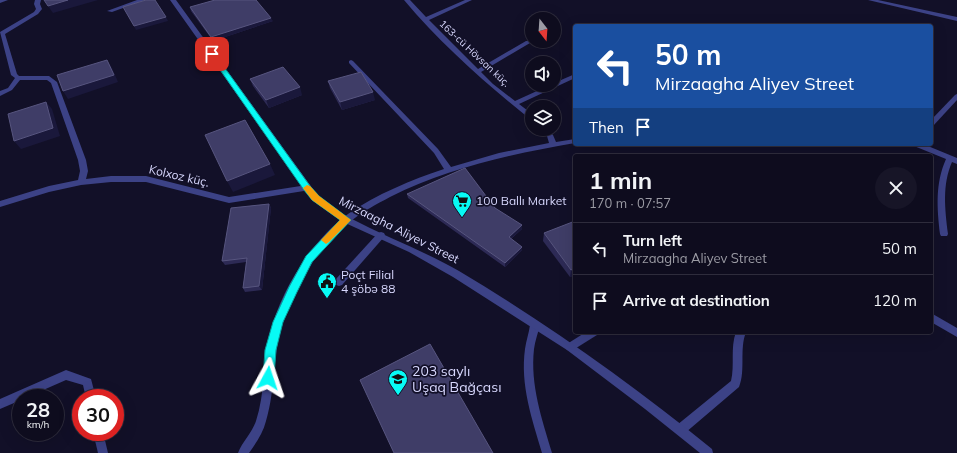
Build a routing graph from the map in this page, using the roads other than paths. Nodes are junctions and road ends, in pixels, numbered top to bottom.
1 (5, 0) edge
2 (38, 0) edge
3 (142, 0) edge
4 (173, 0) edge
5 (407, 0) edge
6 (469, 0) edge
7 (871, 0) edge
8 (0, 1) edge
9 (110, 11) dead end
10 (957, 18) edge
11 (425, 20) junction
12 (1, 34) edge
13 (525, 44) edge
14 (351, 62) dead end
15 (478, 72) junction
16 (573, 77) edge
17 (18, 78) junction
18 (0, 94) edge
19 (957, 96) edge
20 (516, 103) junction
21 (525, 111) edge
22 (933, 122) edge
23 (550, 136) edge
24 (573, 141) edge
25 (553, 144) junction
26 (926, 146) edge
27 (953, 159) edge
28 (449, 170) junction
29 (81, 182) junction
30 (307, 188) junction
31 (0, 204) edge
32 (346, 220) junction
33 (944, 234) dead end
34 (381, 235) junction
35 (340, 282) dead end
36 (933, 318) edge
37 (535, 325) junction
38 (957, 333) edge
39 (591, 334) edge
40 (740, 334) edge
41 (570, 347) junction
42 (89, 389) edge
43 (0, 404) edge
44 (681, 429) junction
45 (100, 441) edge
46 (103, 453) edge
47 (243, 453) edge
48 (547, 453) edge
49 (708, 453) edge

1 - 8 street
2 - 12 street
3 - 9 street
4 - 30 street, Mirzaagha Aliyev Street
5 - 11 street, 163-cü Hövsan küç.
6 - 11 street
7 - 10 street
11 - 15 street, 163-cü Hövsan küç.
12 - 17 street
13 - 15 street
14 - 28 street
15 - 20 street, 163-cü Hövsan küç.
16 - 20 street
17 - 18 street
17 - 29 street
19 - 22 street
20 - 21 street, 163-cü Hövsan küç.
23 - 25 street
24 - 25 street
25 - 28 street
26 - 27 street
27 - 33 street
28 - 32 street
29 - 30 street, Kolxoz küç.
29 - 31 street, Kolxoz küç.
30 - 32 street, Mirzaagha Aliyev Street
32 - 34 street, Mirzaagha Aliyev Street
32 - 47 street
34 - 35 street
34 - 37 street, Mirzaagha Aliyev Street
36 - 38 street
37 - 41 street, Mirzaagha Aliyev Street
37 - 48 street
39 - 41 street
40 - 44 street
41 - 44 street, Mirzaagha Aliyev Street
42 - 43 street
44 - 49 street, Mirzaagha Aliyev Street
45 - 46 street

